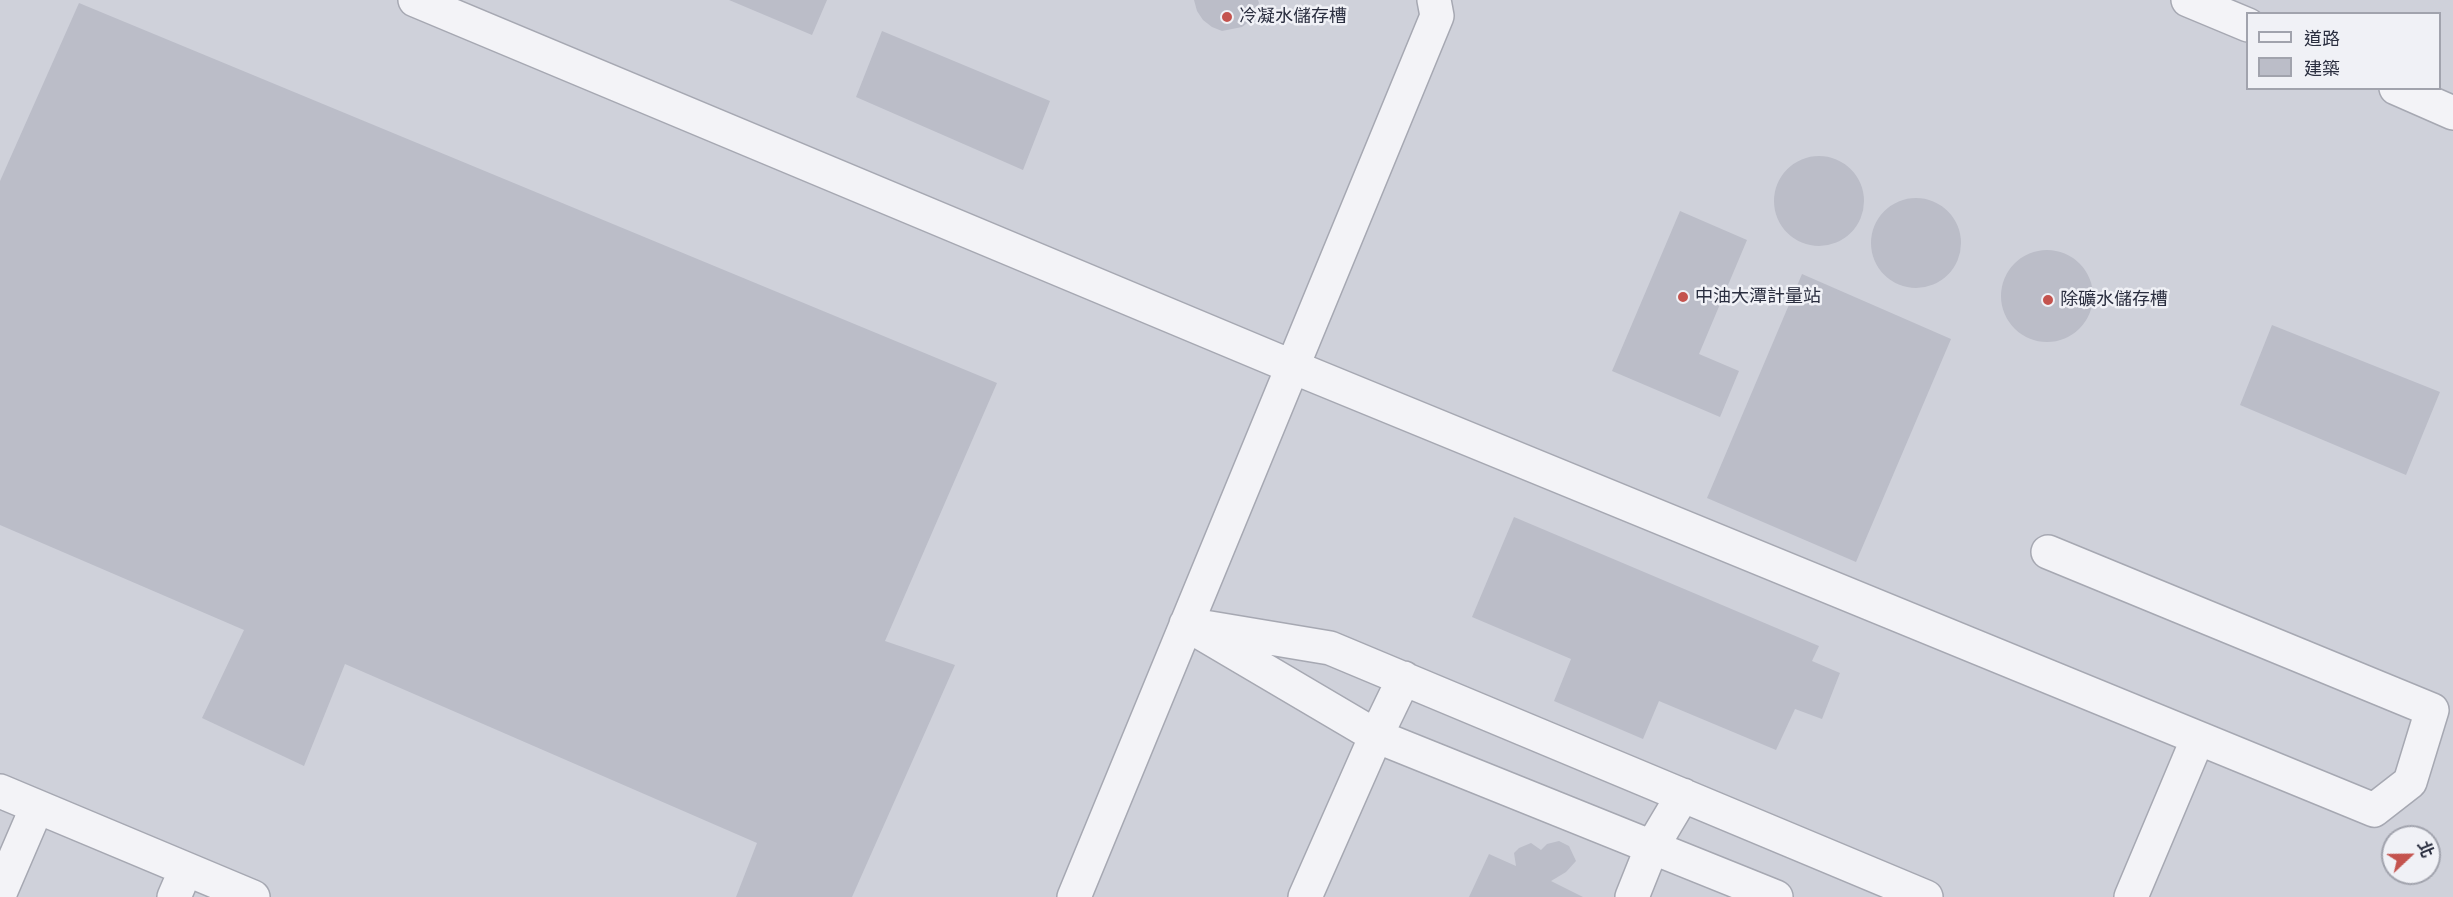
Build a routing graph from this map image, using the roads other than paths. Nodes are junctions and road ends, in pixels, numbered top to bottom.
1 (415, 0) edge
2 (1434, 0) edge
3 (2188, 0) edge
4 (2246, 25) edge
5 (2401, 90) edge
6 (2453, 113) edge
7 (1293, 367) junction
8 (2048, 552) dead end
9 (1186, 624) junction
10 (1404, 678) junction
11 (2443, 714) edge
12 (1376, 735) junction
13 (2198, 738) junction
14 (0, 791) edge
15 (1683, 795) junction
16 (37, 807) junction
17 (1652, 847) junction
18 (180, 883) edge
19 (0, 893) edge
20 (253, 897) edge
21 (1074, 897) edge
22 (1305, 897) edge
23 (1632, 897) edge
24 (1776, 897) edge
25 (1926, 897) edge
26 (2131, 897) edge

1 - 7 street
2 - 7 street
3 - 4 street
5 - 6 street
7 - 9 street
7 - 13 street
8 - 11 street
9 - 10 street
9 - 12 street
9 - 21 street
10 - 12 street
10 - 15 street
11 - 13 street
12 - 17 street
12 - 22 street
13 - 26 street
14 - 16 street
15 - 17 street
15 - 25 street
16 - 18 street
16 - 19 street
17 - 23 street
17 - 24 street
18 - 20 street

